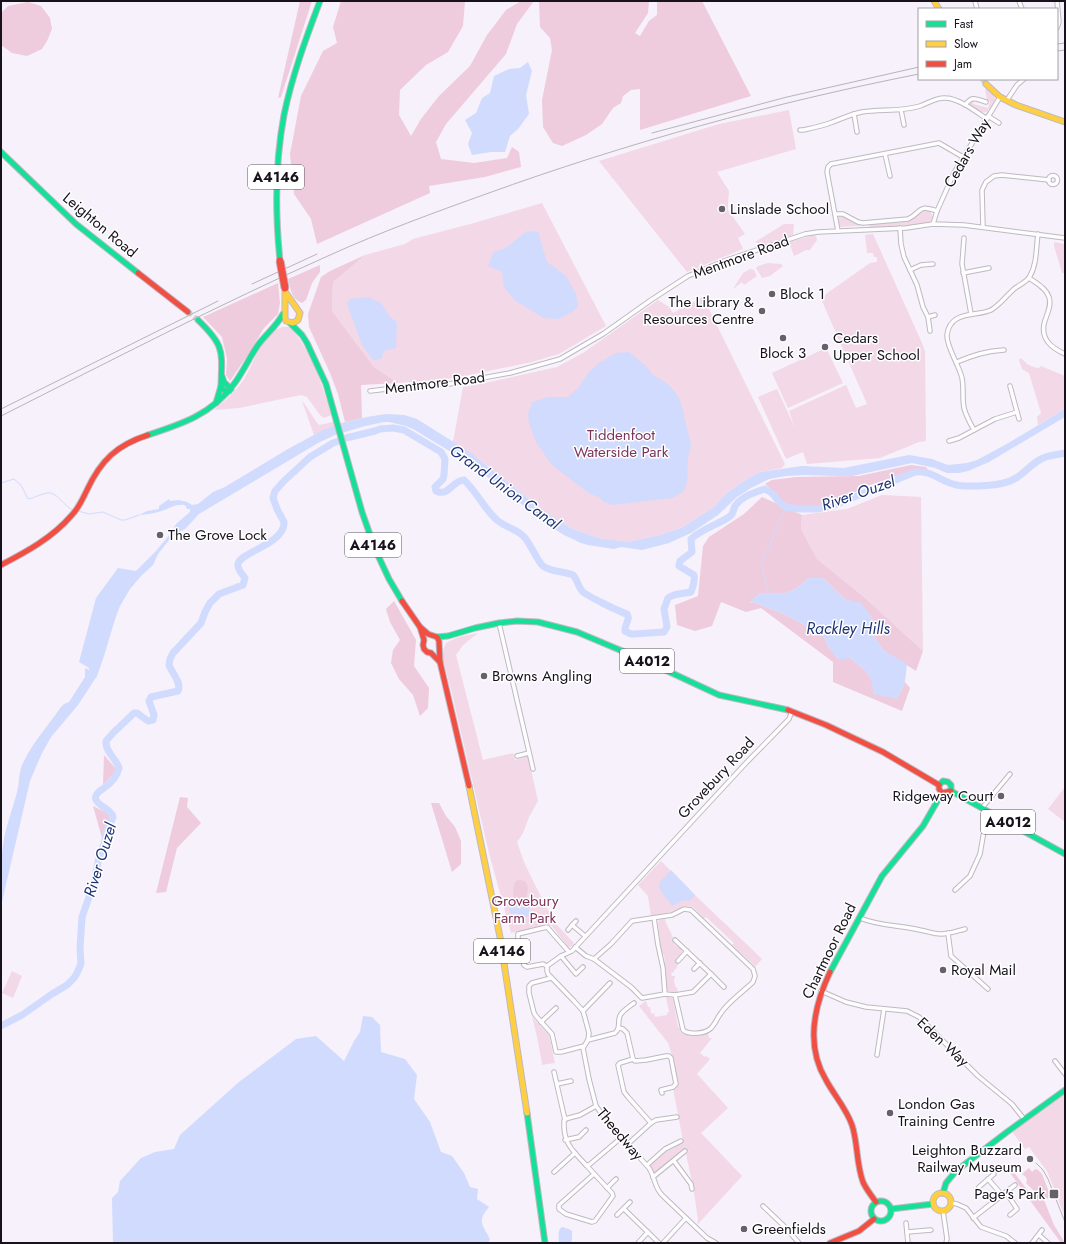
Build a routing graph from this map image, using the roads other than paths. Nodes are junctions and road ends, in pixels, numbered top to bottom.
1 (320, 1) edge
2 (1058, 12) edge
3 (1058, 25) edge
4 (1021, 80) edge
5 (986, 84) tunnel mouth
6 (1004, 99) junction
7 (986, 102) dead end
8 (965, 105) junction
9 (901, 110) junction
10 (854, 114) junction
11 (988, 118) junction
12 (1065, 122) edge
13 (999, 123) dead end
14 (904, 125) dead end
15 (857, 132) dead end
16 (805, 136) dead end
17 (1, 152) edge
18 (885, 154) junction
19 (963, 157) junction
20 (890, 176) dead end
21 (1049, 180) dead end
22 (937, 211) junction
23 (835, 214) junction
24 (934, 224) junction
25 (983, 227) junction
26 (900, 228) junction
27 (838, 231) junction
28 (1038, 234) junction
29 (964, 238) dead end
30 (1065, 238) edge
31 (933, 264) dead end
32 (989, 268) dead end
33 (910, 270) junction
34 (963, 273) junction
35 (1029, 278) junction
36 (286, 290) junction
37 (295, 307) junction
38 (188, 312) tunnel mouth
39 (284, 312) junction
40 (935, 314) dead end
41 (971, 314) junction
42 (928, 317) junction
43 (300, 318) junction
44 (198, 320) tunnel mouth
45 (289, 323) junction
46 (275, 327) junction
47 (930, 331) dead end
48 (302, 335) junction
49 (1004, 350) dead end
50 (1065, 354) edge
51 (957, 362) junction
52 (222, 375) junction
53 (221, 386) junction
54 (1010, 386) dead end
55 (230, 390) junction
56 (370, 391) dead end
57 (216, 404) junction
58 (1017, 412) junction
59 (1019, 419) dead end
60 (974, 430) junction
61 (949, 441) dead end
62 (1, 566) edge
63 (500, 623) junction
64 (420, 627) junction
65 (424, 640) junction
66 (437, 642) junction
67 (431, 653) junction
68 (440, 662) junction
69 (792, 711) junction
70 (529, 753) junction
71 (517, 756) dead end
72 (533, 769) dead end
73 (1010, 774) dead end
74 (939, 785) junction
75 (951, 791) junction
76 (942, 793) junction
77 (982, 808) junction
78 (992, 813) junction
79 (1065, 854) edge
80 (955, 890) dead end
81 (654, 918) junction
82 (860, 918) junction
83 (576, 921) dead end
84 (572, 925) junction
85 (965, 929) dead end
86 (568, 930) dead end
87 (948, 934) junction
88 (585, 936) junction
89 (675, 940) dead end
90 (576, 947) junction
91 (687, 951) junction
92 (569, 952) junction
93 (561, 956) junction
94 (594, 959) junction
95 (678, 961) dead end
96 (700, 964) junction
97 (547, 966) junction
98 (583, 967) dead end
99 (694, 969) dead end
100 (711, 974) junction
101 (551, 978) junction
102 (610, 983) dead end
103 (724, 987) dead end
104 (988, 988) dead end
105 (821, 991) junction
106 (665, 994) junction
107 (675, 995) junction
108 (634, 1003) dead end
109 (556, 1008) dead end
110 (884, 1009) junction
111 (583, 1011) junction
112 (541, 1022) junction
113 (619, 1028) junction
114 (588, 1040) junction
115 (584, 1046) junction
116 (877, 1055) dead end
117 (633, 1059) junction
118 (1055, 1061) dead end
119 (554, 1072) dead end
120 (1065, 1074) edge
121 (571, 1081) dead end
122 (557, 1084) junction
123 (661, 1090) dead end
124 (1065, 1090) edge
125 (596, 1106) junction
126 (677, 1117) dead end
127 (1024, 1119) junction
128 (565, 1120) junction
129 (652, 1123) junction
130 (586, 1130) dead end
131 (622, 1137) junction
132 (566, 1140) junction
133 (680, 1141) dead end
134 (628, 1144) junction
135 (685, 1151) dead end
136 (575, 1153) junction
137 (674, 1161) junction
138 (586, 1165) junction
139 (647, 1165) junction
140 (554, 1172) dead end
141 (594, 1174) junction
142 (994, 1174) dead end
143 (653, 1176) junction
144 (616, 1179) dead end
145 (988, 1179) junction
146 (1015, 1185) dead end
147 (979, 1187) dead end
148 (607, 1188) junction
149 (692, 1189) dead end
150 (943, 1193) junction
151 (1004, 1194) junction
152 (630, 1202) dead end
153 (876, 1202) junction
154 (951, 1203) junction
155 (933, 1204) junction
156 (763, 1206) dead end
157 (624, 1209) junction
158 (891, 1209) junction
159 (943, 1211) junction
160 (617, 1215) dead end
161 (1010, 1215) dead end
162 (686, 1218) junction
163 (973, 1218) junction
164 (874, 1219) junction
165 (906, 1223) dead end
166 (931, 1230) dead end
167 (1042, 1230) dead end
168 (648, 1232) junction
169 (907, 1232) junction
170 (1039, 1235) junction
171 (545, 1243) edge
172 (638, 1243) edge
173 (660, 1243) edge
174 (663, 1243) edge
175 (716, 1243) edge
176 (799, 1243) edge
177 (830, 1243) edge
178 (908, 1243) edge
179 (946, 1243) edge
180 (1015, 1243) edge
181 (1032, 1243) edge
182 (1048, 1243) edge

1 - 36 main road, A4146, bridge
2 - 3 street
4 - 6 street, Cedars Way
5 - 6 main road
6 - 11 street, Cedars Way
6 - 12 main road
7 - 8 street
8 - 9 street
8 - 11 street
9 - 10 street
9 - 14 street
10 - 15 street
10 - 16 street
11 - 13 street
11 - 19 street, Cedars Way
17 - 38 main road, Leighton Road
18 - 19 street
18 - 20 street
18 - 23 street
19 - 22 street, Cedars Way
21 - 25 street
22 - 23 street
22 - 24 street, Cedars Way
23 - 27 street
24 - 25 street, Mentmore Road
24 - 26 street, Mentmore Road
25 - 28 street, Mentmore Road
26 - 27 street, Mentmore Road
26 - 33 street
27 - 56 street, Mentmore Road
28 - 30 street, Mentmore Road
28 - 35 street
29 - 34 street
31 - 33 street
32 - 34 street
33 - 42 street
34 - 41 street
35 - 41 street
35 - 50 street
36 - 37 main road, A4146
36 - 39 main road, A4146
37 - 39 main road
37 - 43 main road
39 - 45 main road
39 - 46 main road
40 - 42 street
41 - 51 street
42 - 47 street
43 - 45 main road
43 - 48 main road, A4146
44 - 52 main road
45 - 46 main road
45 - 48 main road, A4146
46 - 55 main road
48 - 64 main road, A4146
49 - 51 street
51 - 60 street
52 - 53 main road
52 - 55 main road
53 - 55 main road
53 - 57 main road
54 - 58 street
55 - 57 main road
57 - 62 main road
58 - 59 street
58 - 60 street
60 - 61 street
63 - 66 main road, A4012
63 - 69 main road, A4012
63 - 70 street
64 - 65 main road, A4146
64 - 66 main road, A4146
65 - 66 main road
65 - 67 main road, A4146
66 - 67 main road
66 - 68 main road, A4146
67 - 68 main road, A4146
68 - 171 main road, A4146
69 - 74 main road, A4012
69 - 88 street, Grovebury Road
70 - 71 street
70 - 72 street
73 - 77 street
74 - 75 main road, A4012
74 - 76 main road
75 - 76 main road
75 - 77 main road, A4012
76 - 82 main road, Chartmoor Road
77 - 78 main road, A4012
78 - 79 main road, A4012
78 - 80 street
81 - 94 street
81 - 106 street
81 - 107 street
82 - 87 street
82 - 105 main road, Chartmoor Road
83 - 84 street
84 - 86 street
84 - 88 street
85 - 87 street
87 - 104 street
88 - 90 street, Grovebury Road
89 - 91 street
90 - 92 street, Grovebury Road
90 - 94 street
91 - 95 street
91 - 96 street
92 - 93 street, Grovebury Road
92 - 97 street
93 - 97 street, Grovebury Road
93 - 98 street
94 - 106 street
96 - 99 street
96 - 100 street
97 - 101 street
100 - 103 street
100 - 107 street
101 - 111 street
101 - 112 street
102 - 111 street
105 - 110 street, Eden Way
105 - 153 main road, Chartmoor Road
106 - 107 street
108 - 113 street
109 - 112 street
110 - 116 street
110 - 127 street, Eden Way
111 - 114 street
112 - 115 street
113 - 114 street
113 - 117 street
114 - 115 street
115 - 125 street, Theedway
117 - 123 street
117 - 129 street
118 - 120 street
119 - 122 street
121 - 122 street
122 - 128 street
124 - 127 main road
125 - 128 street
125 - 131 street, Theedway
126 - 129 street
127 - 150 main road
128 - 132 street
129 - 134 street
130 - 132 street
131 - 134 street, Theedway
131 - 138 street
132 - 136 street
133 - 139 street, Theedway
134 - 139 street, Theedway
135 - 137 street
136 - 138 street
136 - 140 street
137 - 143 street
137 - 149 street
138 - 141 street
139 - 143 street, Theedway
141 - 148 street
141 - 148 street
142 - 145 street
143 - 162 street, Theedway
144 - 148 street
145 - 147 street
145 - 151 street
146 - 151 street
150 - 154 main road
150 - 155 main road
151 - 161 street
151 - 163 street
152 - 157 street
153 - 158 main road
153 - 164 main road
154 - 159 main road
154 - 163 street
155 - 158 main road
155 - 159 main road
156 - 176 street
157 - 160 street
157 - 168 street
158 - 164 main road
159 - 179 street
162 - 174 street
162 - 175 street, Theedway
163 - 180 street
164 - 177 main road
165 - 169 street
166 - 169 street
167 - 170 street
168 - 172 street
168 - 173 street
169 - 178 street
170 - 181 street
170 - 182 street

